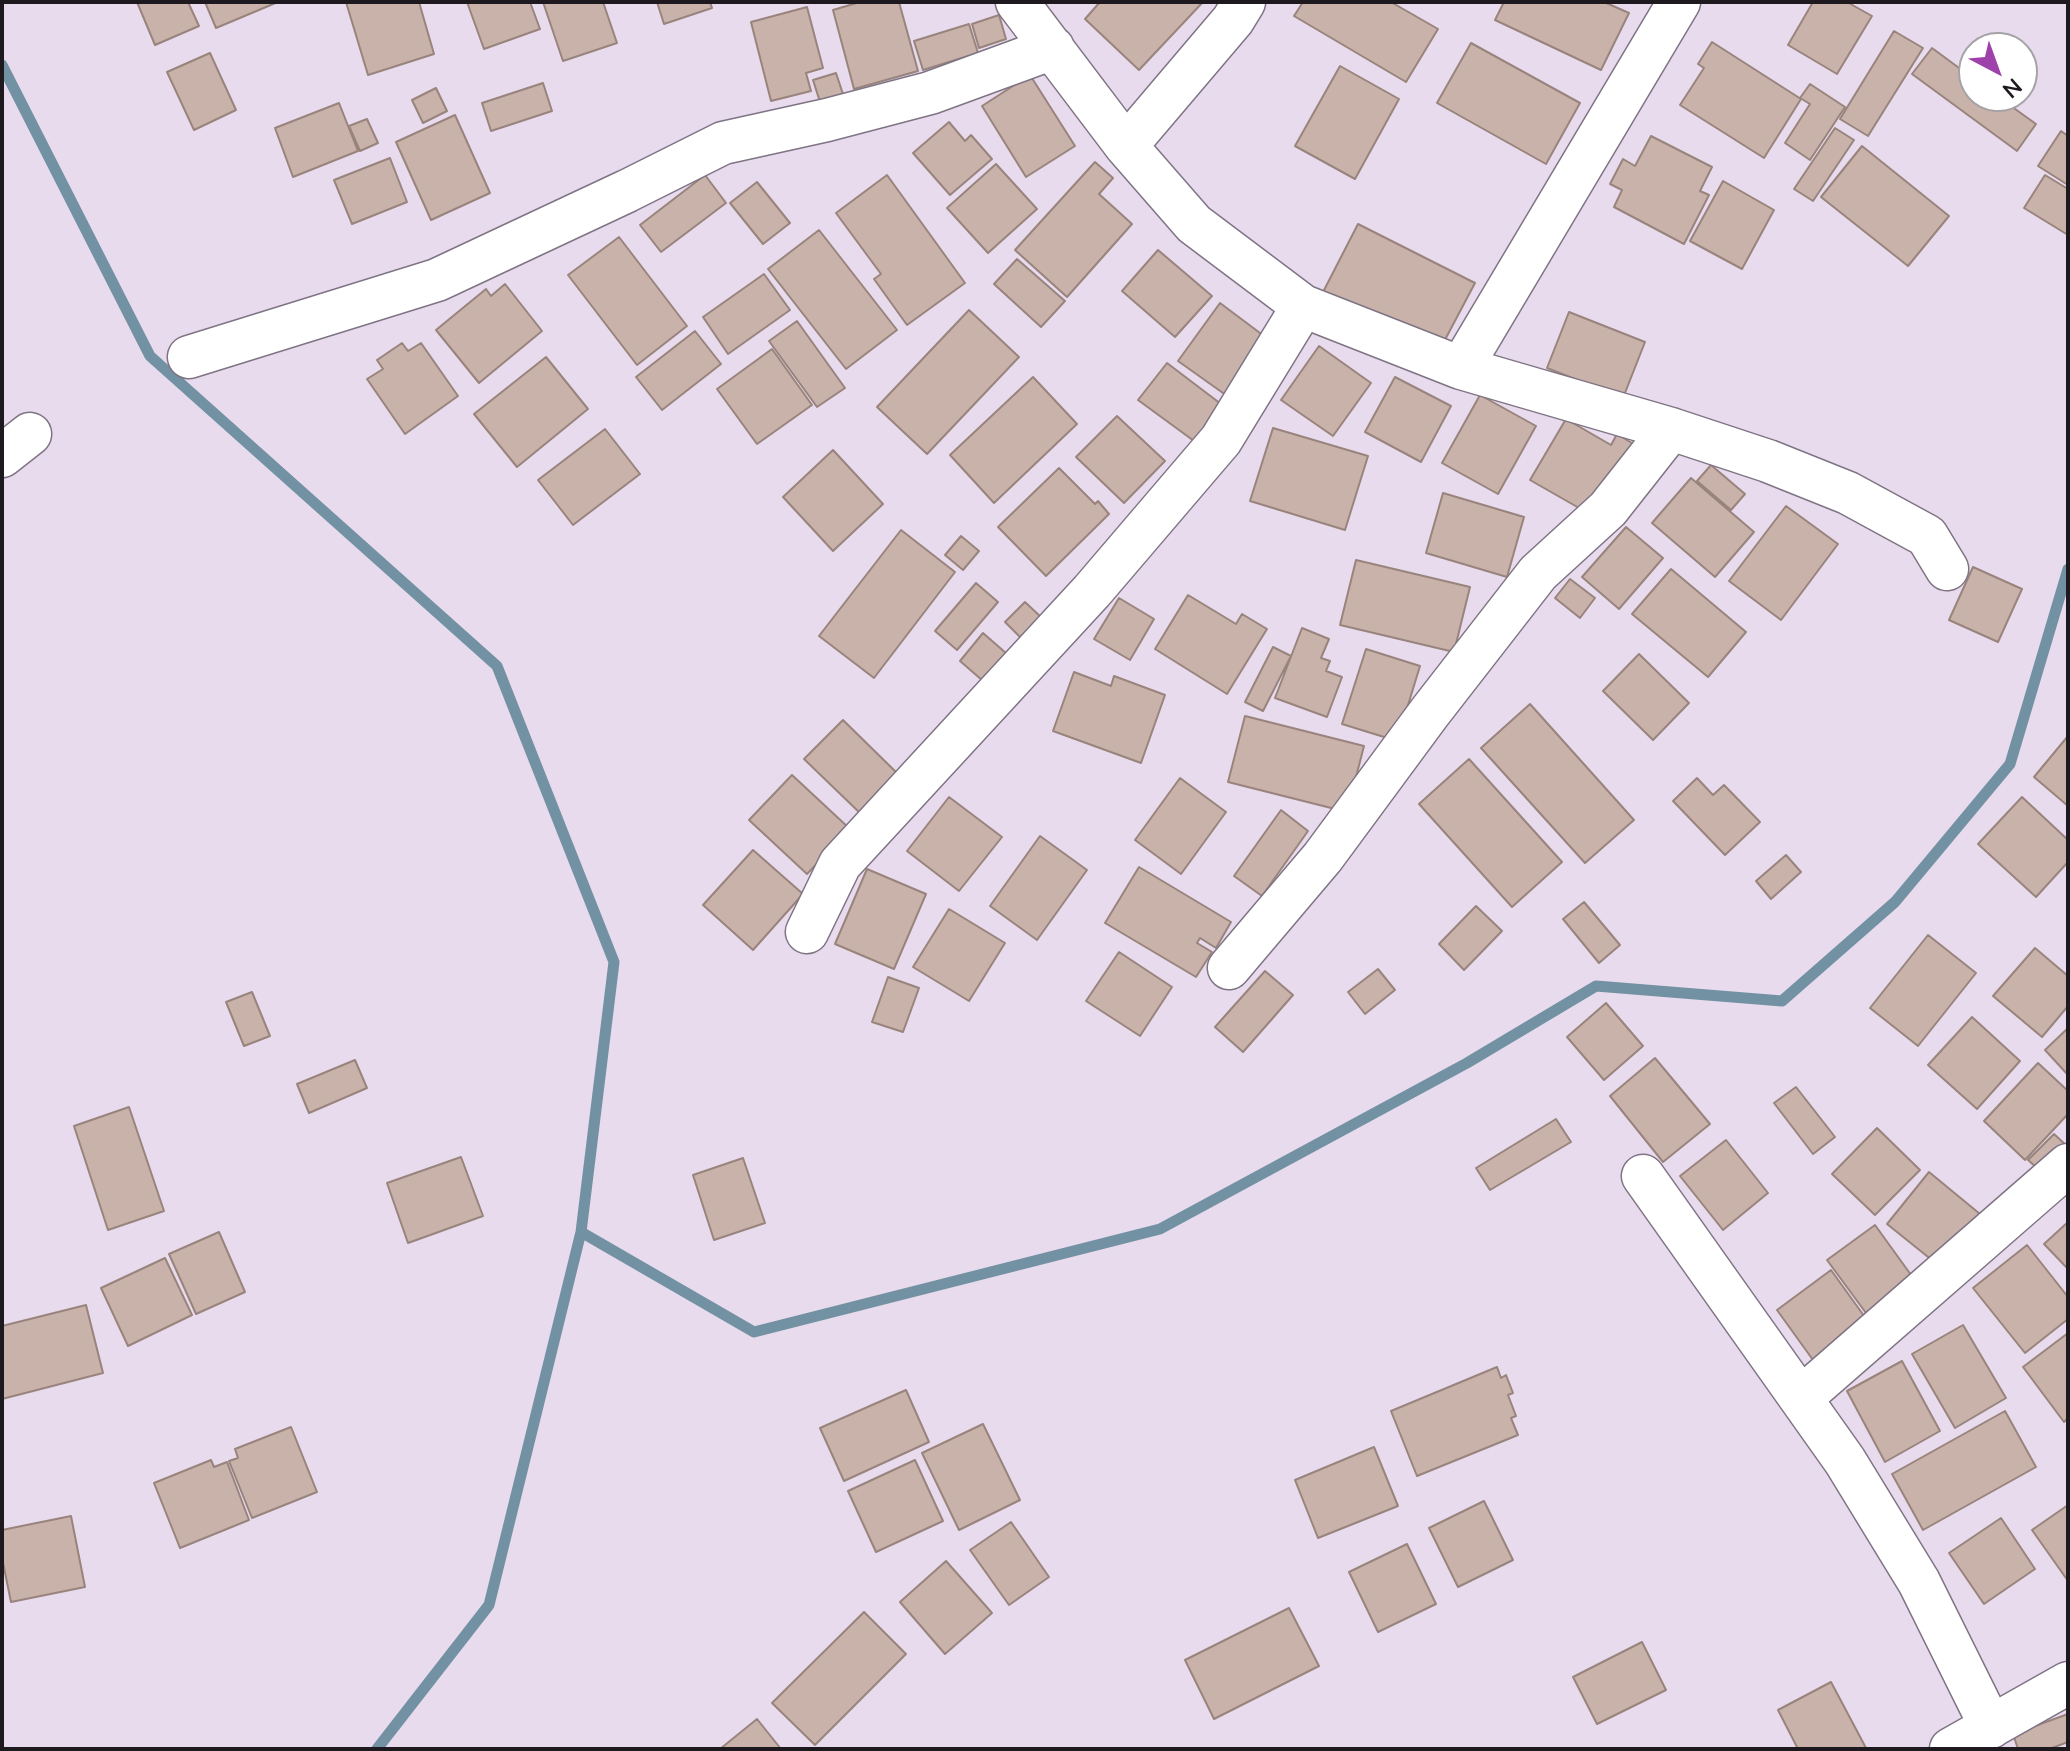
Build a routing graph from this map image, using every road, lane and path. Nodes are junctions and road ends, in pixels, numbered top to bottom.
1 (1017, 2) edge
2 (1244, 2) edge
3 (1679, 2) edge
4 (1053, 48) junction
5 (1126, 146) junction
6 (1303, 306) junction
7 (189, 357) dead end
8 (1461, 368) junction
9 (1671, 429) junction
10 (1947, 569) dead end
11 (807, 932) dead end
12 (1229, 968) dead end
13 (2068, 1165) edge
14 (1643, 1176) dead end
15 (1801, 1398) junction
16 (2068, 1683) edge
17 (1991, 1727) junction
18 (1951, 1749) edge

1 - 4 street
2 - 5 street
3 - 8 street
4 - 5 street
4 - 7 street
5 - 6 street
6 - 8 street
6 - 11 street
8 - 9 street
9 - 10 street
9 - 12 street
13 - 15 street
14 - 15 street
15 - 17 street
16 - 17 street
17 - 18 street

